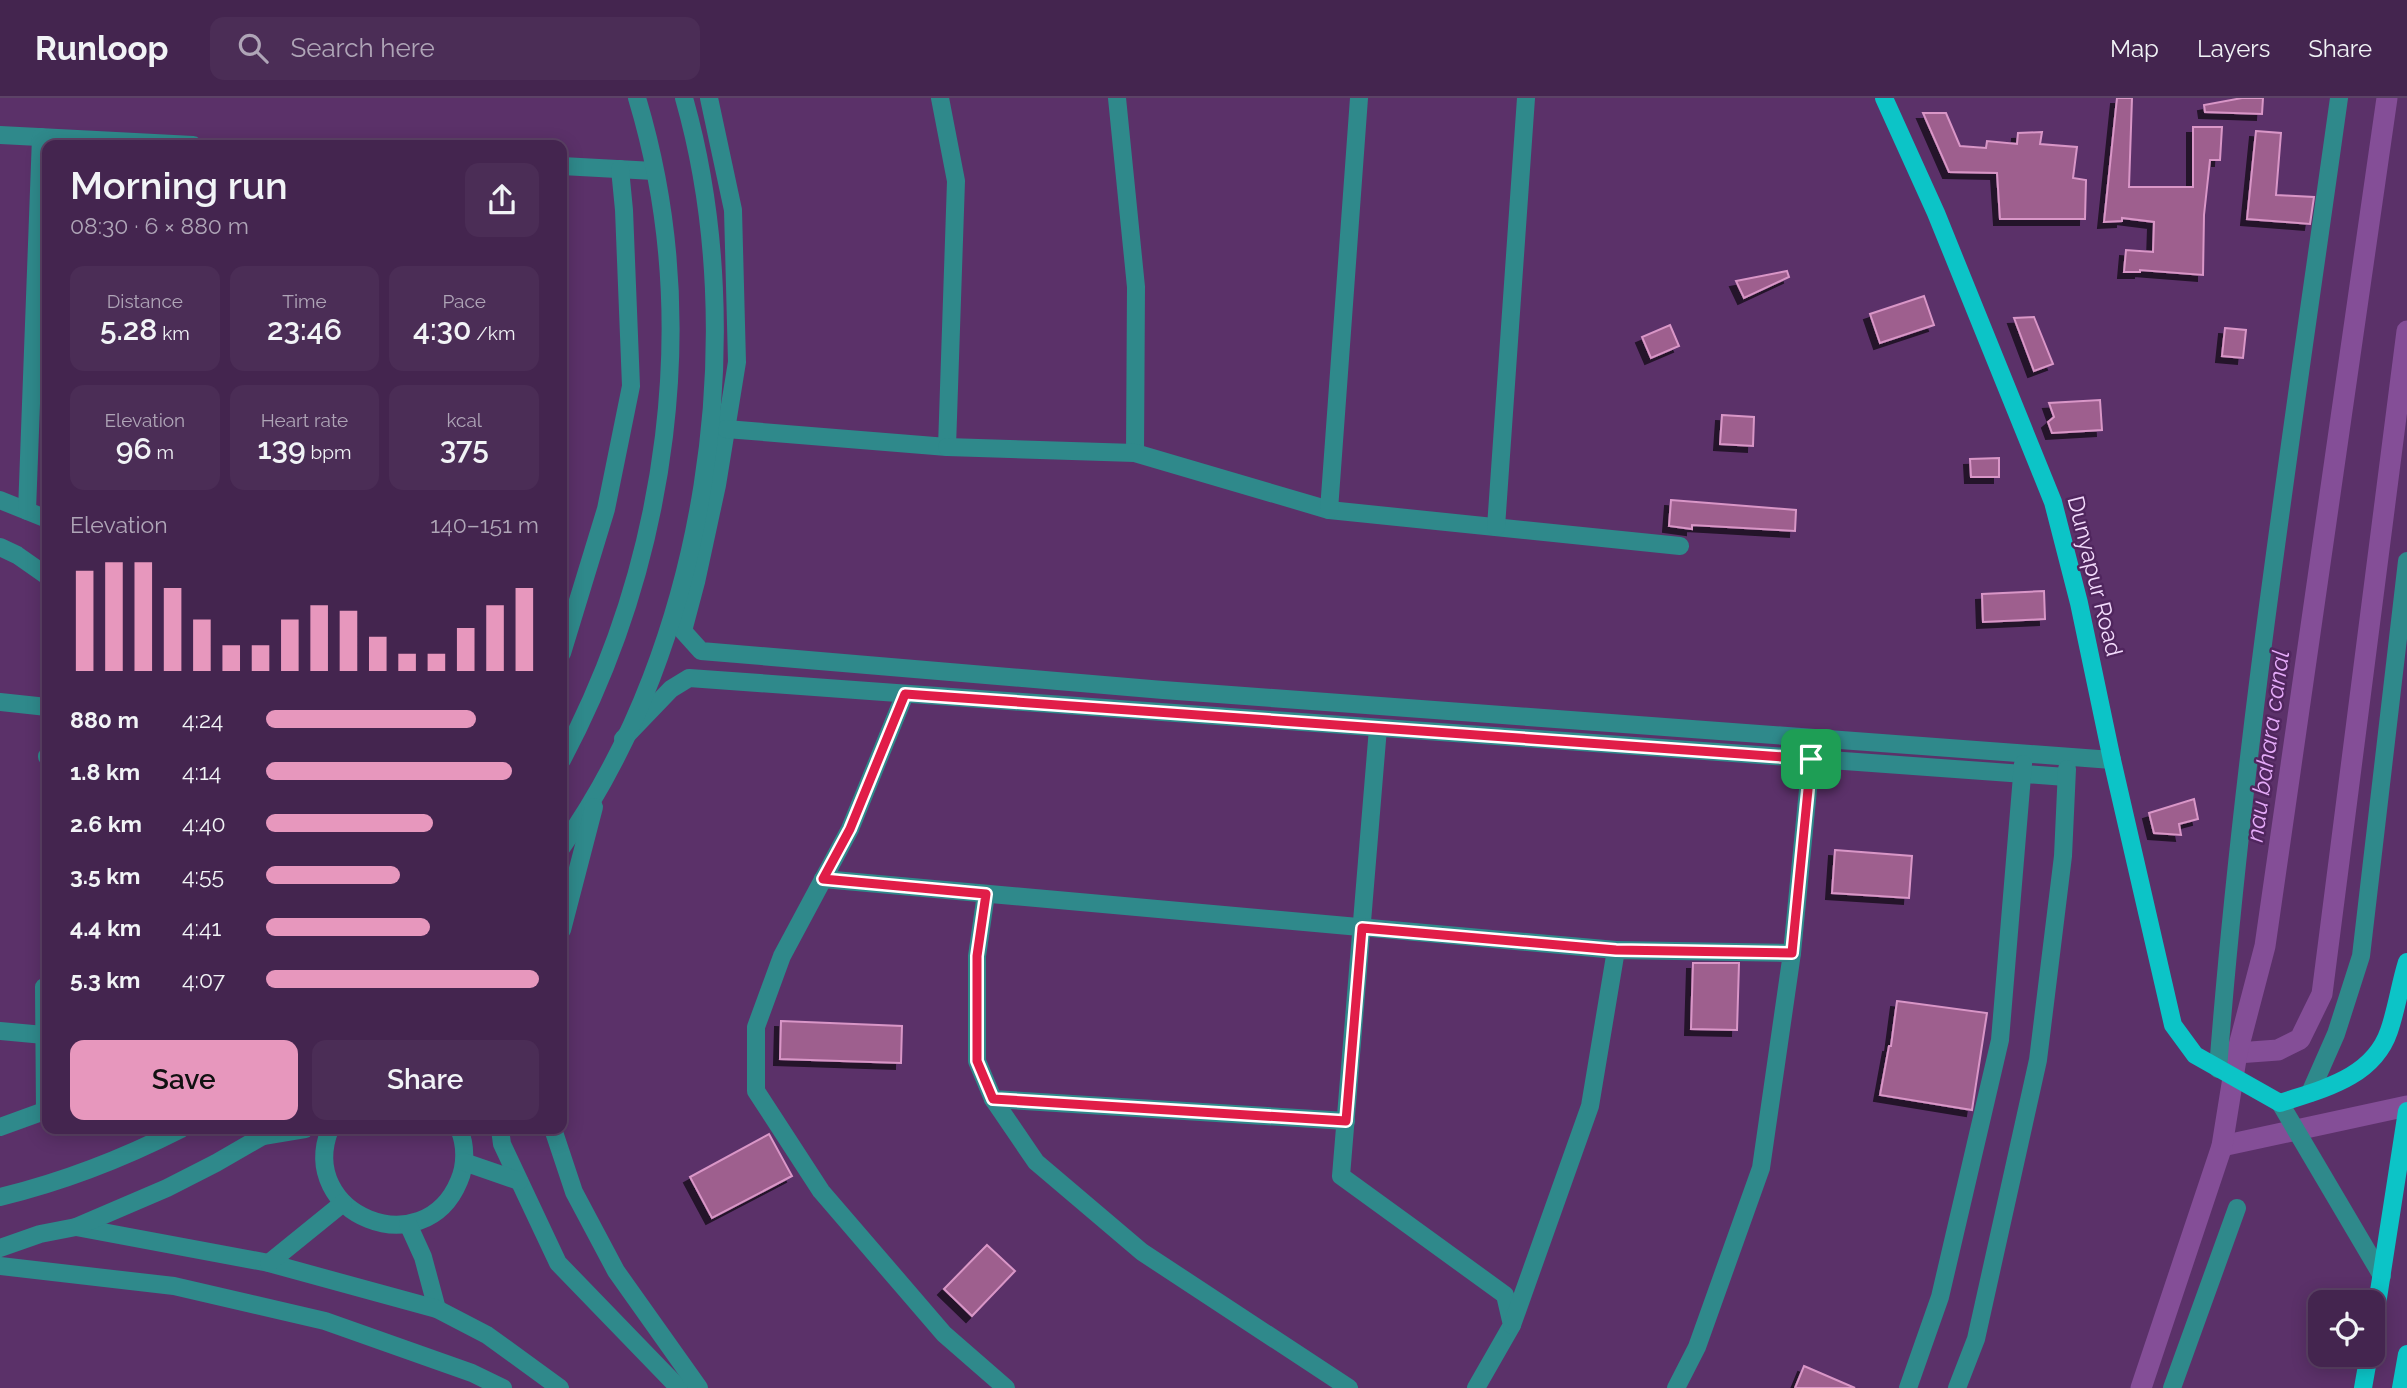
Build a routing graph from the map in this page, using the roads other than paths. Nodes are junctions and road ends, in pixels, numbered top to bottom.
1 (637, 98) edge
2 (684, 98) edge
3 (709, 98) edge
4 (940, 98) edge
5 (1117, 98) edge
6 (1359, 98) edge
7 (1526, 98) edge
8 (1884, 98) edge
9 (2339, 98) edge
10 (0, 135) edge
11 (41, 137) junction
12 (98, 140) edge
13 (567, 166) edge
14 (620, 169) junction
15 (654, 171) junction
16 (726, 429) junction
17 (947, 447) junction
18 (1135, 453) junction
19 (0, 500) edge
20 (1329, 510) junction
21 (27, 511) junction
22 (42, 517) edge
23 (1496, 527) junction
24 (1680, 546) dead end
25 (0, 547) edge
26 (2407, 561) edge
27 (42, 572) edge
28 (567, 637) edge
29 (905, 694) junction
30 (0, 702) edge
31 (42, 706) edge
32 (1378, 728) junction
33 (624, 739) junction
34 (567, 750) edge
35 (2024, 754) junction
36 (2067, 758) junction
37 (1811, 759) junction
38 (2112, 760) junction
39 (2022, 774) junction
40 (2067, 777) junction
41 (599, 787) junction
42 (567, 839) edge
43 (823, 879) junction
44 (986, 894) junction
45 (567, 911) edge
46 (1362, 928) junction
47 (1616, 950) junction
48 (1792, 953) junction
49 (2407, 962) edge
50 (0, 1031) edge
51 (42, 1035) edge
52 (2218, 1069) junction
53 (2310, 1093) junction
54 (993, 1099) junction
55 (2280, 1102) junction
56 (42, 1111) edge
57 (2407, 1111) edge
58 (1346, 1121) junction
59 (0, 1127) edge
60 (170, 1134) edge
61 (267, 1134) edge
62 (329, 1134) edge
63 (460, 1134) edge
64 (501, 1134) edge
65 (555, 1134) edge
66 (464, 1162) junction
67 (519, 1181) junction
68 (0, 1197) edge
69 (343, 1203) junction
70 (2237, 1208) dead end
71 (408, 1224) junction
72 (76, 1227) junction
73 (0, 1248) edge
74 (269, 1263) junction
75 (0, 1266) edge
76 (2382, 1276) junction
77 (2380, 1290) edge
78 (437, 1309) junction
79 (1512, 1325) junction
80 (2407, 1354) edge
81 (2367, 1367) edge
82 (503, 1388) edge
83 (561, 1388) edge
84 (679, 1388) edge
85 (699, 1388) edge
86 (1006, 1388) edge
87 (1349, 1388) edge
88 (1476, 1388) edge
89 (1676, 1388) edge
90 (1908, 1388) edge
91 (1957, 1388) edge
92 (2172, 1388) edge
93 (2363, 1388) edge
94 (2401, 1388) edge

1 - 15 street
2 - 33 street
3 - 16 street
4 - 17 street
5 - 18 street
6 - 20 street
7 - 23 street
8 - 38 main road, Dunyapur Road
9 - 52 street
10 - 11 street
11 - 12 street
11 - 21 street
13 - 14 street
14 - 15 street
14 - 28 street
15 - 34 street
16 - 17 street
16 - 35 street
17 - 18 street
18 - 20 street
19 - 21 street
20 - 23 street
21 - 22 street
23 - 24 street
25 - 27 street
26 - 53 street
29 - 32 street
29 - 33 street
29 - 43 street
30 - 31 street
32 - 37 street
32 - 46 street
33 - 41 street
35 - 36 street
35 - 39 street
36 - 38 street
36 - 40 street
37 - 39 street
37 - 48 street
38 - 52 main road, Dunyapur Road
39 - 40 street
39 - 90 street
40 - 91 street
41 - 42 street
41 - 45 street
43 - 44 street
43 - 86 street
44 - 46 street
44 - 54 street
46 - 47 street
46 - 58 street
47 - 48 street
47 - 79 street
48 - 89 street
49 - 53 main road
50 - 51 street
52 - 55 main road, Dunyapur Road
53 - 55 main road
54 - 58 street
54 - 87 street
55 - 76 street
56 - 59 street
57 - 76 main road
58 - 79 street
60 - 68 street
61 - 72 street
62 - 69 street
63 - 66 street
64 - 67 street
65 - 85 street
66 - 67 street
66 - 71 street
67 - 84 street
69 - 71 street
69 - 74 street
70 - 92 street
71 - 78 street
72 - 73 street
72 - 74 street
74 - 78 street
75 - 82 street
76 - 77 main road
78 - 83 street
79 - 88 street
80 - 94 main road
81 - 93 main road

